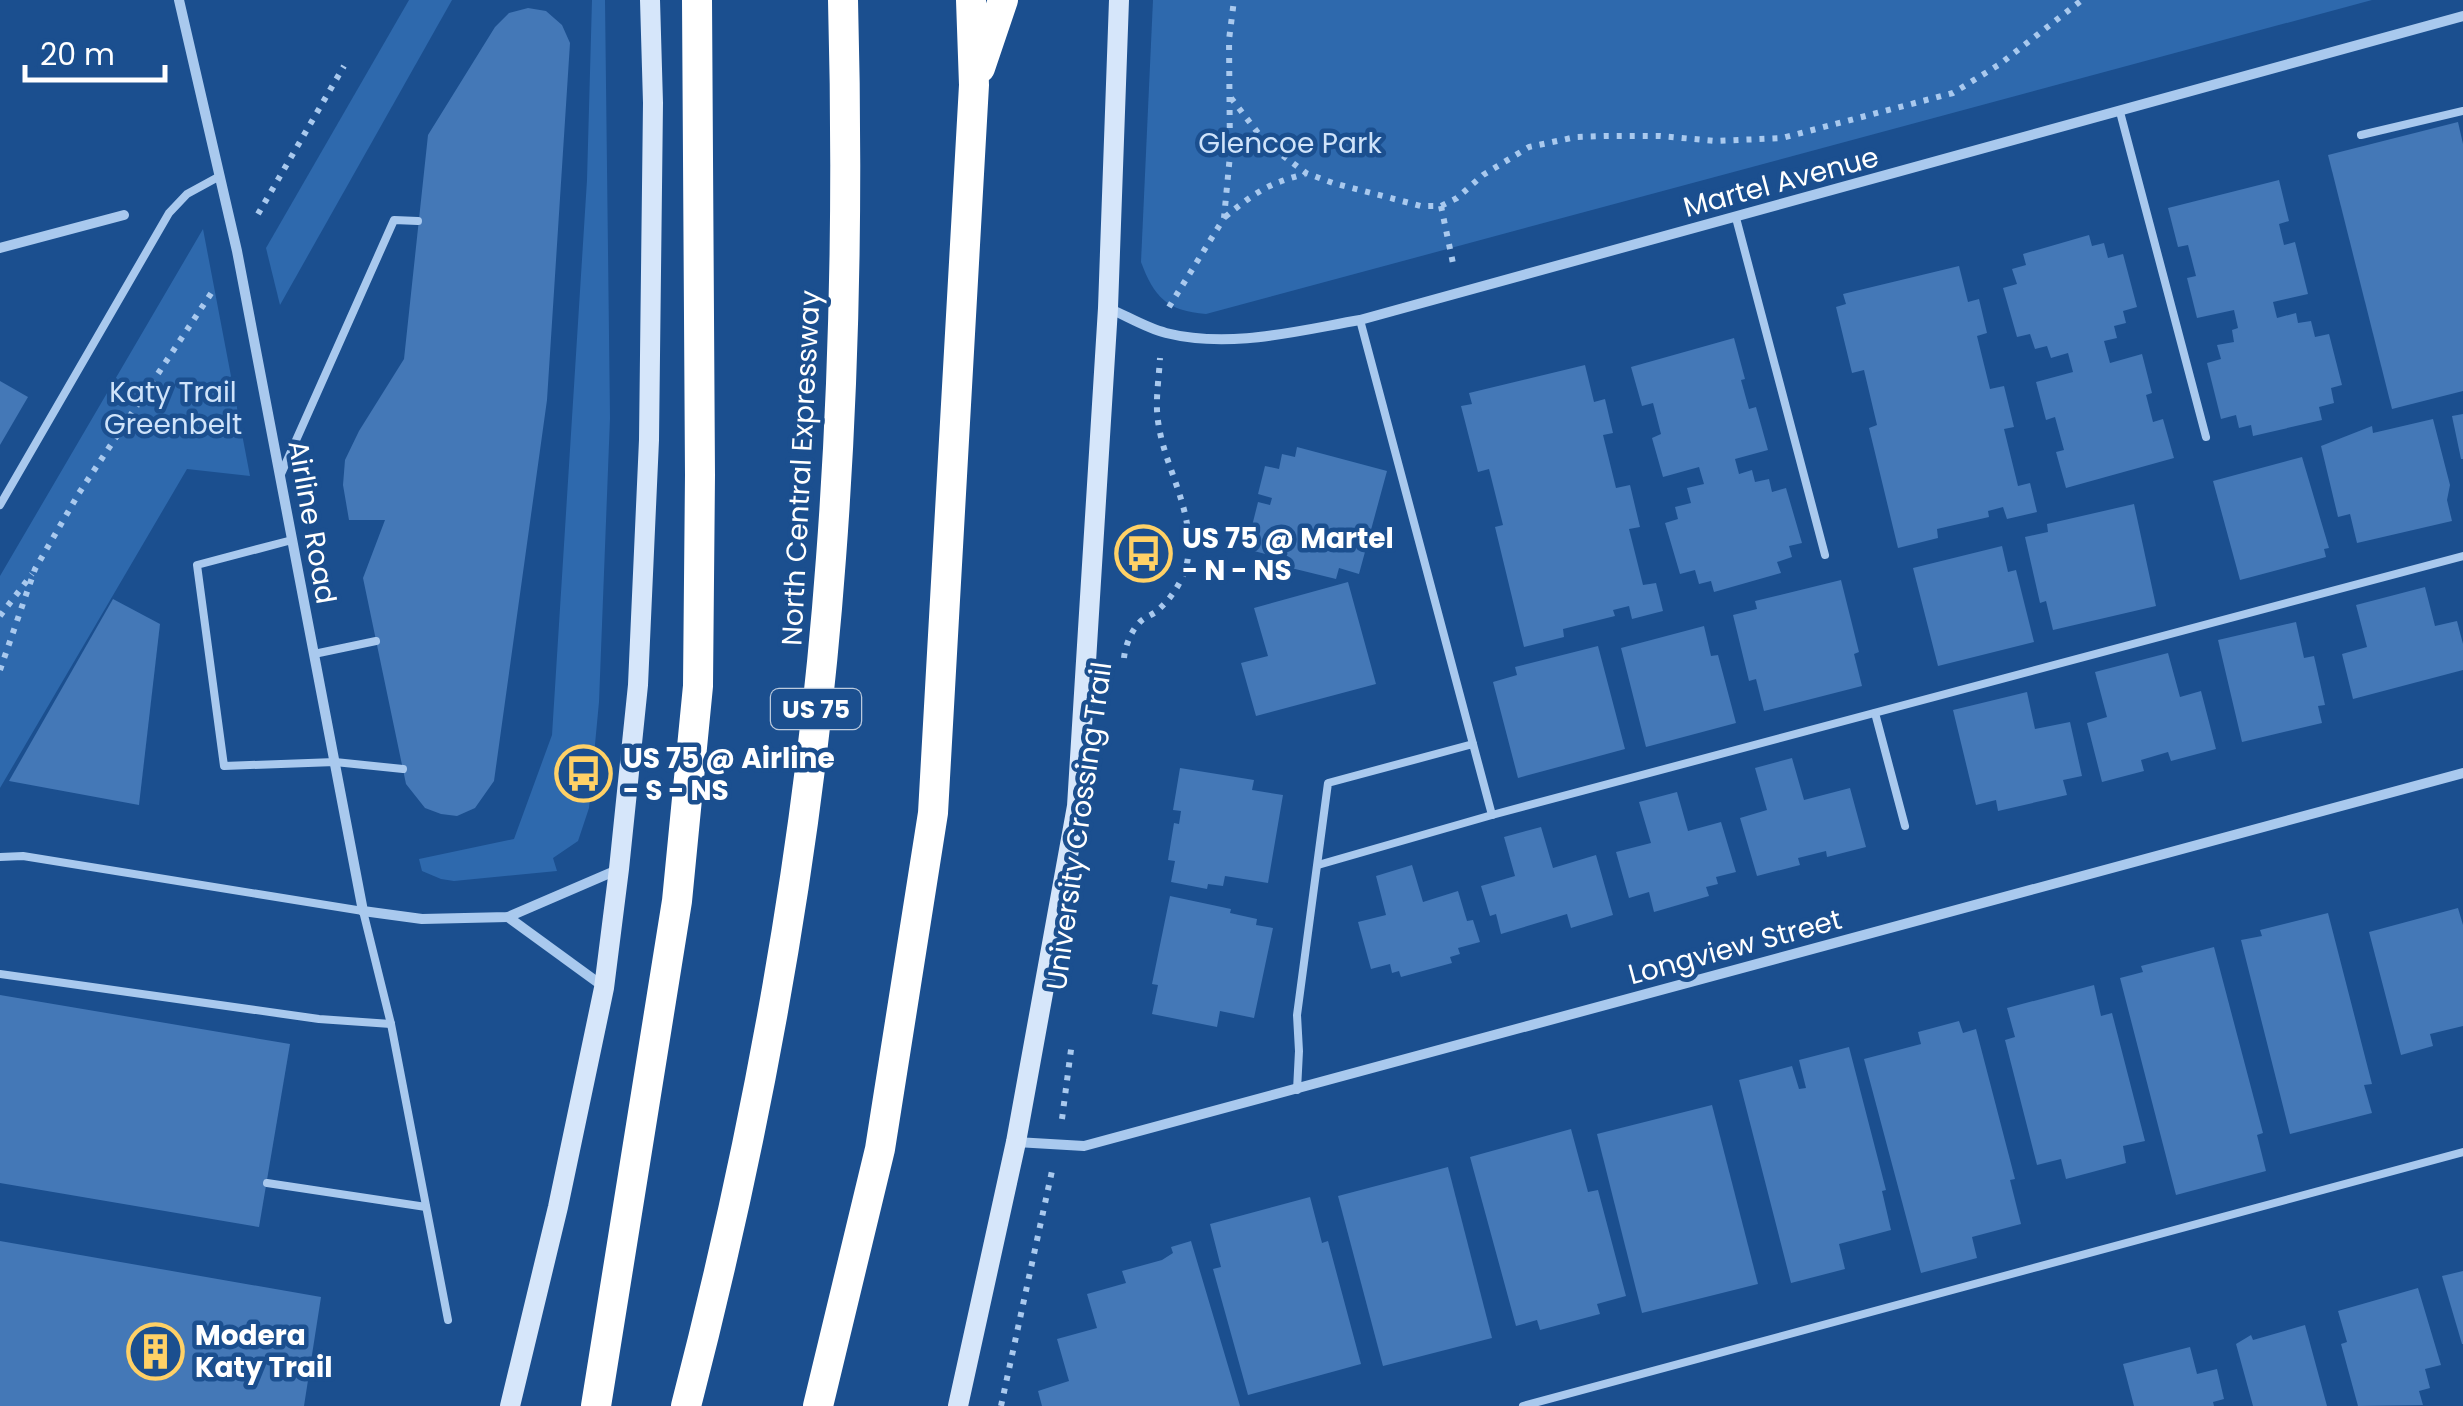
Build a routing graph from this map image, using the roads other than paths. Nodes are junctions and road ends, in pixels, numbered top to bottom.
1 (179, 0) edge
2 (650, 0) edge
3 (697, 0) edge
4 (844, 0) edge
5 (971, 0) edge
6 (1003, 0) edge
7 (1119, 0) edge
8 (2463, 16) edge
9 (974, 84) junction
10 (2120, 112) junction
11 (2463, 112) edge
12 (2361, 135) dead end
13 (220, 176) junction
14 (124, 215) dead end
15 (1736, 218) junction
16 (418, 221) dead end
17 (0, 248) edge
18 (1108, 308) junction
19 (1360, 320) junction
20 (2206, 437) dead end
21 (281, 474) junction
22 (0, 505) edge
23 (292, 540) junction
24 (1825, 555) dead end
25 (2463, 556) edge
26 (376, 641) dead end
27 (314, 654) junction
28 (1875, 713) junction
29 (1473, 744) junction
30 (335, 762) junction
31 (403, 769) dead end
32 (2463, 773) edge
33 (1492, 815) junction
34 (1905, 826) dead end
35 (0, 857) edge
36 (1318, 866) junction
37 (619, 869) junction
38 (363, 912) junction
39 (508, 917) junction
40 (0, 974) edge
41 (604, 988) junction
42 (391, 1024) junction
43 (1296, 1090) junction
44 (1016, 1142) junction
45 (2463, 1152) edge
46 (267, 1183) dead end
47 (426, 1207) junction
48 (448, 1320) dead end
49 (510, 1406) edge
50 (596, 1406) edge
51 (686, 1406) edge
52 (818, 1406) edge
53 (958, 1406) edge
54 (1524, 1406) edge

1 - 13 street, Airline Road
2 - 37 main road
3 - 50 highway
4 - 51 highway, North Central Expressway / US 75
5 - 9 highway
6 - 9 highway
7 - 18 main road
8 - 10 street, Martel Avenue
9 - 52 highway
10 - 15 street, Martel Avenue
10 - 20 lane
11 - 12 lane
13 - 21 street, Airline Road
13 - 22 lane
14 - 17 street
15 - 19 street, Martel Avenue
15 - 24 lane
16 - 21 lane
18 - 19 street, Martel Avenue
18 - 44 main road
19 - 29 lane
21 - 23 street, Airline Road
23 - 27 street, Airline Road
23 - 30 lane
25 - 28 lane
26 - 27 lane
27 - 30 street, Airline Road
28 - 33 lane
28 - 34 lane
29 - 33 lane
29 - 36 lane
30 - 31 lane
30 - 38 street, Airline Road
32 - 43 street, Longview Street
33 - 36 lane
35 - 38 lane
36 - 43 lane
37 - 39 street
37 - 41 main road
38 - 39 street
38 - 42 lane
39 - 41 street
40 - 42 lane
41 - 49 main road
42 - 47 lane
43 - 44 street, Longview Street
44 - 53 main road
45 - 54 lane
46 - 47 lane
47 - 48 lane

